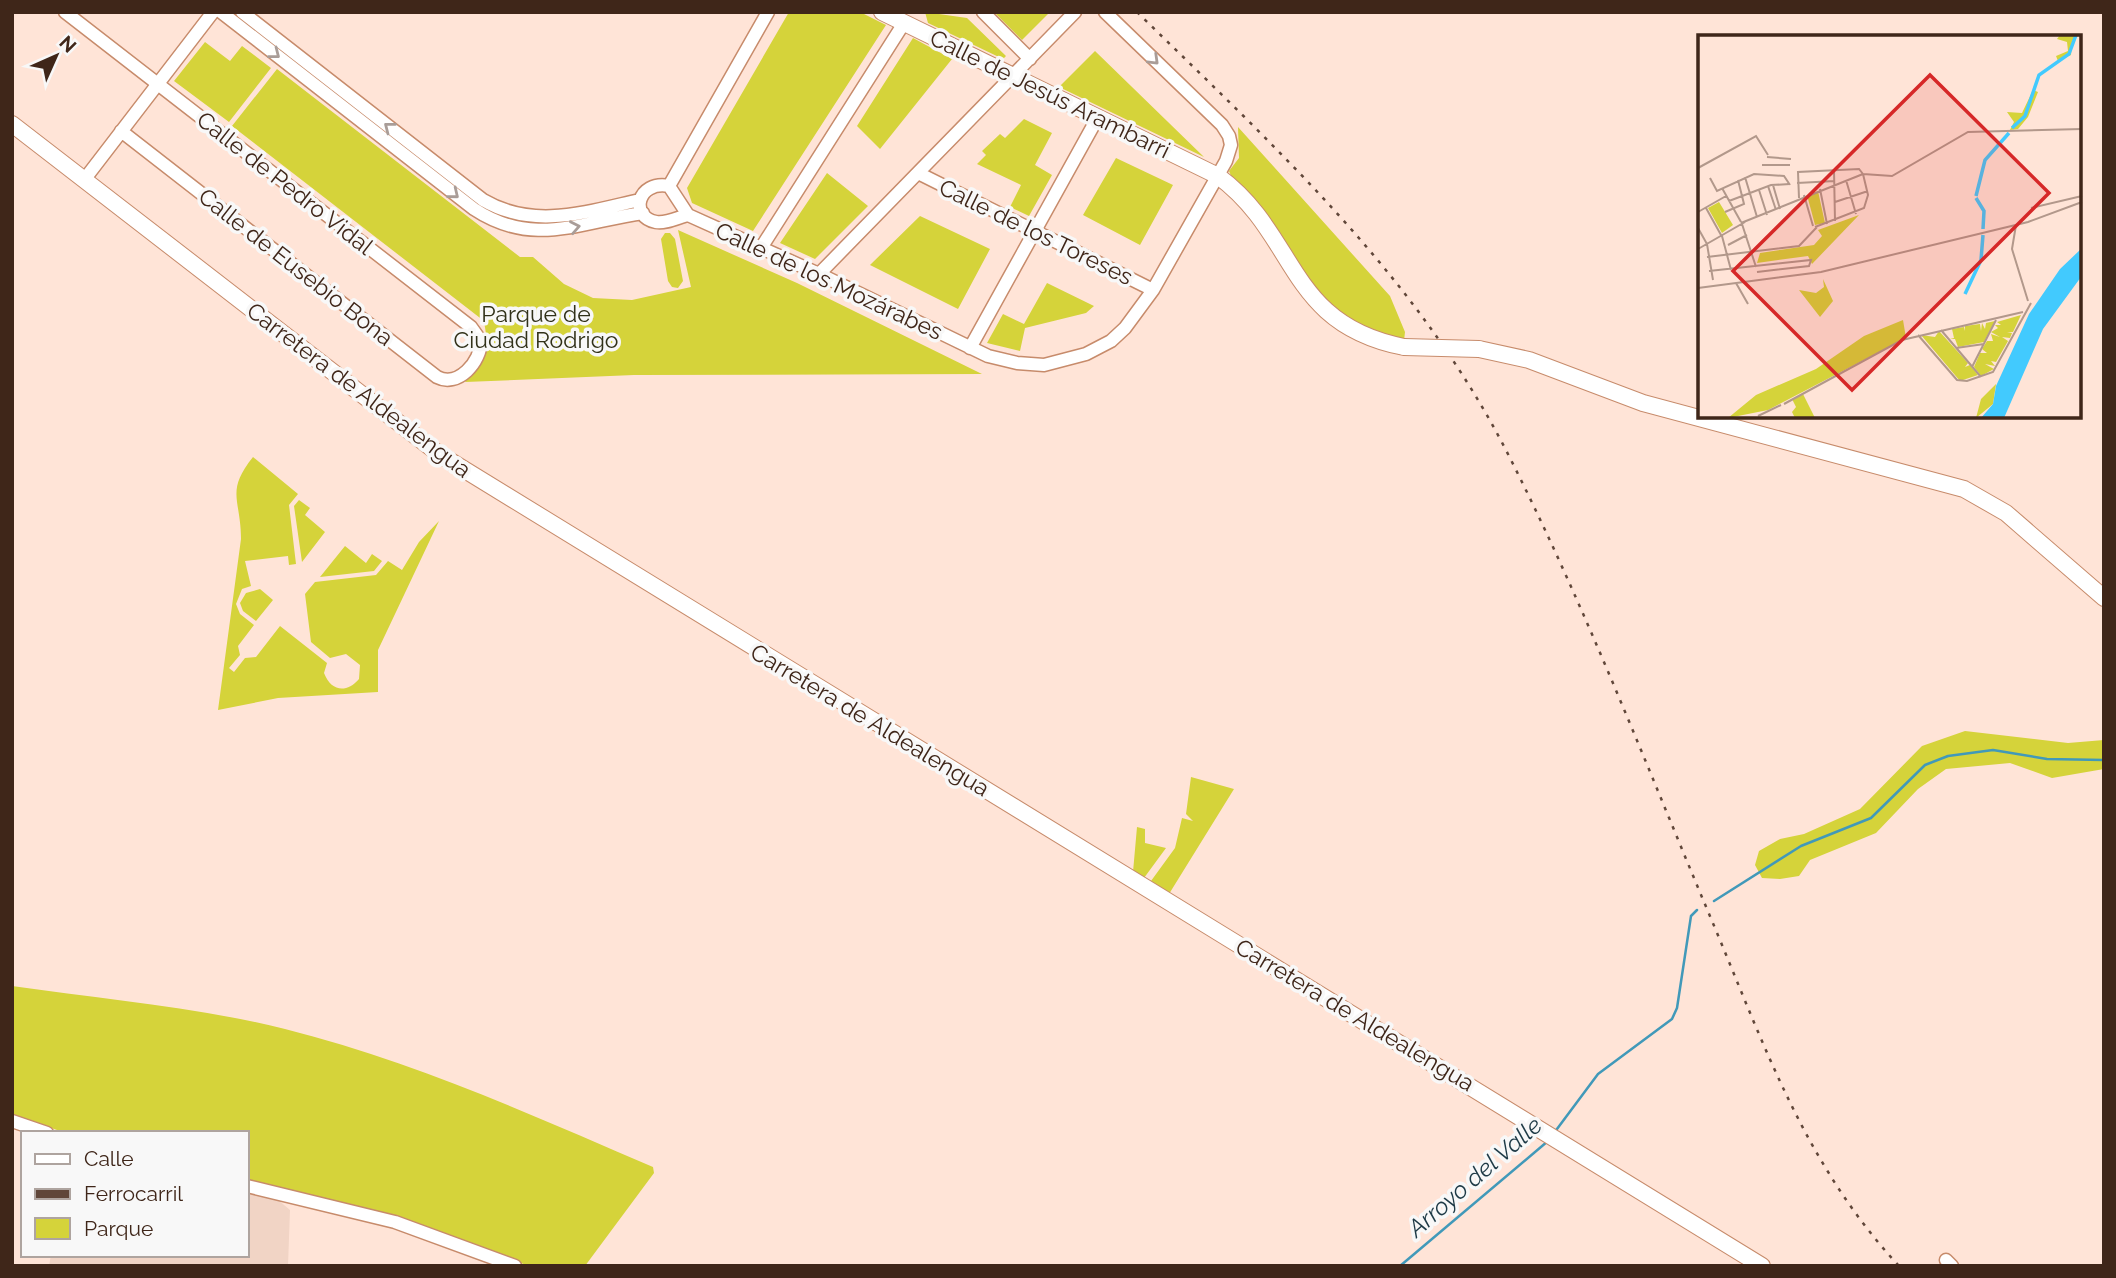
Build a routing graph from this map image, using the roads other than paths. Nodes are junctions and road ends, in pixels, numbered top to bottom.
1 (65, 12) edge
2 (213, 12) edge
3 (220, 12) edge
4 (242, 12) edge
5 (768, 12) edge
6 (882, 12) edge
7 (983, 12) edge
8 (1075, 12) edge
9 (1105, 12) edge
10 (905, 23) junction
11 (1030, 59) junction
12 (1013, 77) junction
13 (157, 83) junction
14 (1098, 117) junction
15 (12, 124) edge
16 (121, 131) junction
17 (918, 173) junction
18 (1218, 176) junction
19 (84, 180) junction
20 (669, 186) junction
21 (679, 199) junction
22 (640, 200) junction
23 (643, 214) junction
24 (688, 215) junction
25 (671, 219) junction
26 (1034, 232) junction
27 (761, 248) junction
28 (819, 274) junction
29 (1153, 290) junction
30 (970, 348) junction
31 (472, 364) joint
32 (2104, 598) edge
33 (12, 1121) edge
34 (41, 1131) edge
35 (248, 1186) edge
36 (515, 1266) edge
37 (1762, 1266) edge

1 - 13 street, Calle de Pedro Vidal
2 - 13 street
3 -> 23 street
22 -> 4 street
5 - 20 street
6 - 10 street, Calle de Jesús Arambarri
7 - 11 street
8 - 11 street
9 -> 18 street, Calle de los Mozárabes
10 - 12 street, Calle de Jesús Arambarri
10 - 27 street
11 - 12 street
12 - 14 street, Calle de Jesús Arambarri
12 - 17 street
13 - 16 street
13 - 31 street, Calle de Pedro Vidal
14 - 18 street, Calle de Jesús Arambarri
14 - 26 street
15 - 19 street, Carretera de Aldealengua
16 - 19 street
16 - 31 street, Calle de Eusebio Bona
17 - 26 street, Calle de los Toreses
17 - 28 street
18 - 29 street, Calle de los Mozárabes
18 - 32 street, Calle de Jesús Arambarri, bridge
19 - 37 street, Carretera de Aldealengua
20 - 21 street
20 - 22 street
21 - 24 street, Calle de los Mozárabes
21 - 25 street
22 - 23 street
23 - 25 street
24 - 25 street, Calle de los Mozárabes
24 - 27 street, Calle de los Mozárabes
26 - 29 street, Calle de los Toreses
26 - 30 street
27 - 28 street, Calle de los Mozárabes
28 - 30 street, Calle de los Mozárabes
29 - 30 street, Calle de los Mozárabes
33 - 34 street
35 - 36 street

